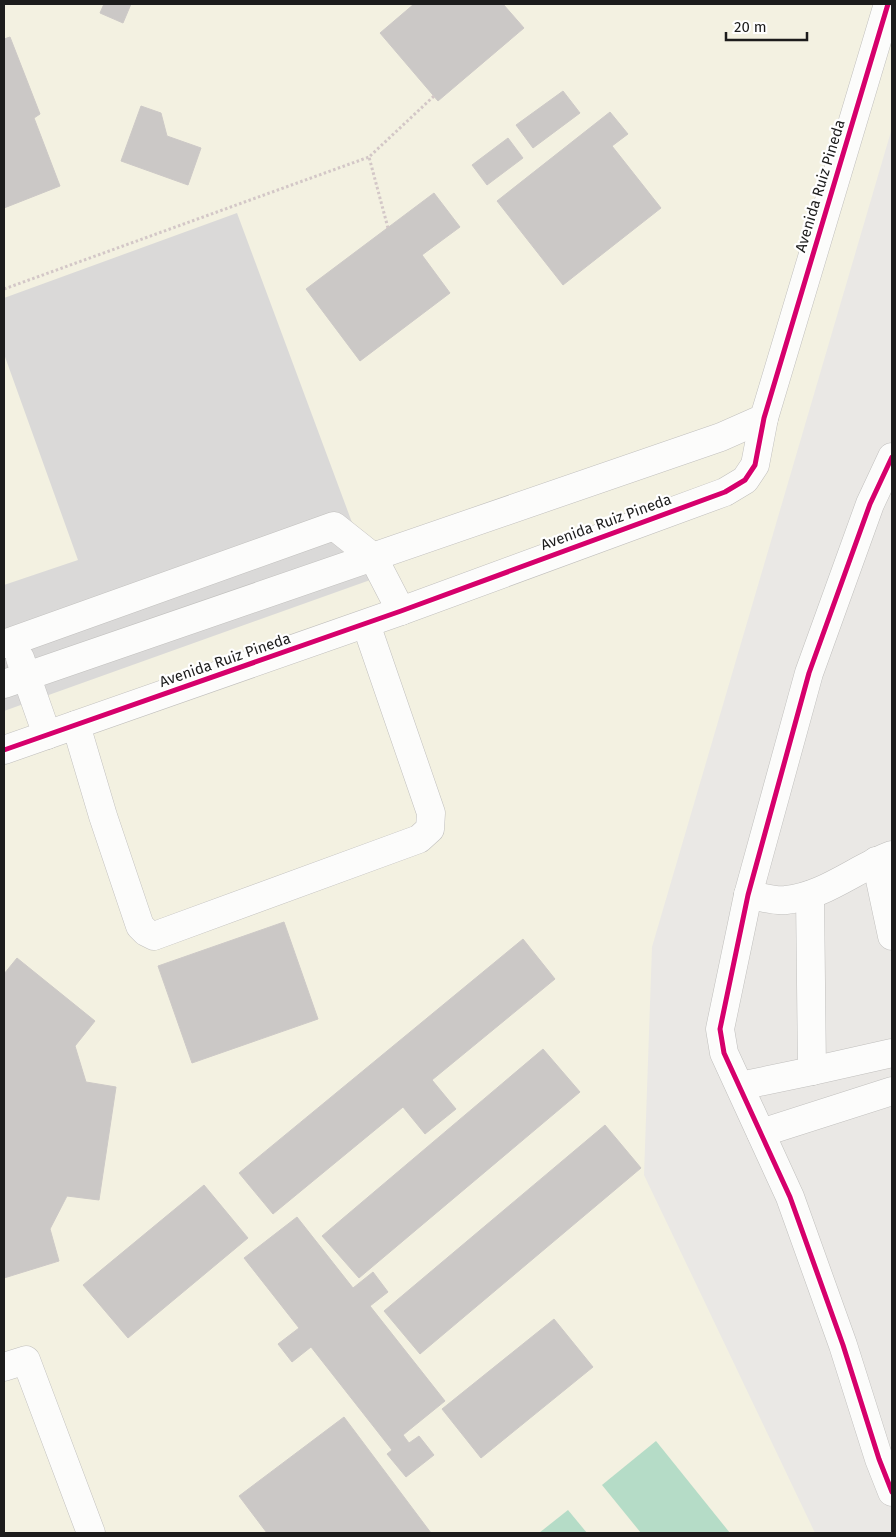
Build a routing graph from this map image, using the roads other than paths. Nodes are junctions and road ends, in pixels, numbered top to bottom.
1 (888, 4) edge
2 (764, 418) junction
3 (892, 457) edge
4 (373, 557) junction
5 (401, 612) junction
6 (366, 624) junction
7 (9, 642) edge
8 (15, 680) edge
9 (76, 725) junction
10 (47, 735) junction
11 (4, 750) edge
12 (884, 858) edge
13 (748, 894) junction
14 (810, 895) junction
15 (892, 936) edge
16 (892, 1053) edge
17 (812, 1071) junction
18 (740, 1086) junction
19 (892, 1091) edge
20 (761, 1133) junction
21 (4, 1367) edge
22 (892, 1492) edge
23 (91, 1533) edge

1 - 2 street, Avenida Ruiz Pineda
2 - 4 street
2 - 5 street, Avenida Ruiz Pineda
3 - 13 street
4 - 5 street
4 - 7 street
4 - 8 street
5 - 6 street, Avenida Ruiz Pineda
6 - 9 street, Avenida Ruiz Pineda
6 - 9 street
7 - 8 street
8 - 10 street
9 - 10 street, Avenida Ruiz Pineda
10 - 11 street, Avenida Ruiz Pineda
12 - 14 street
12 - 15 street
13 - 14 street
13 - 18 street
14 - 17 street
16 - 17 street
17 - 18 street
18 - 20 street
19 - 20 street
20 - 22 street
21 - 23 street

